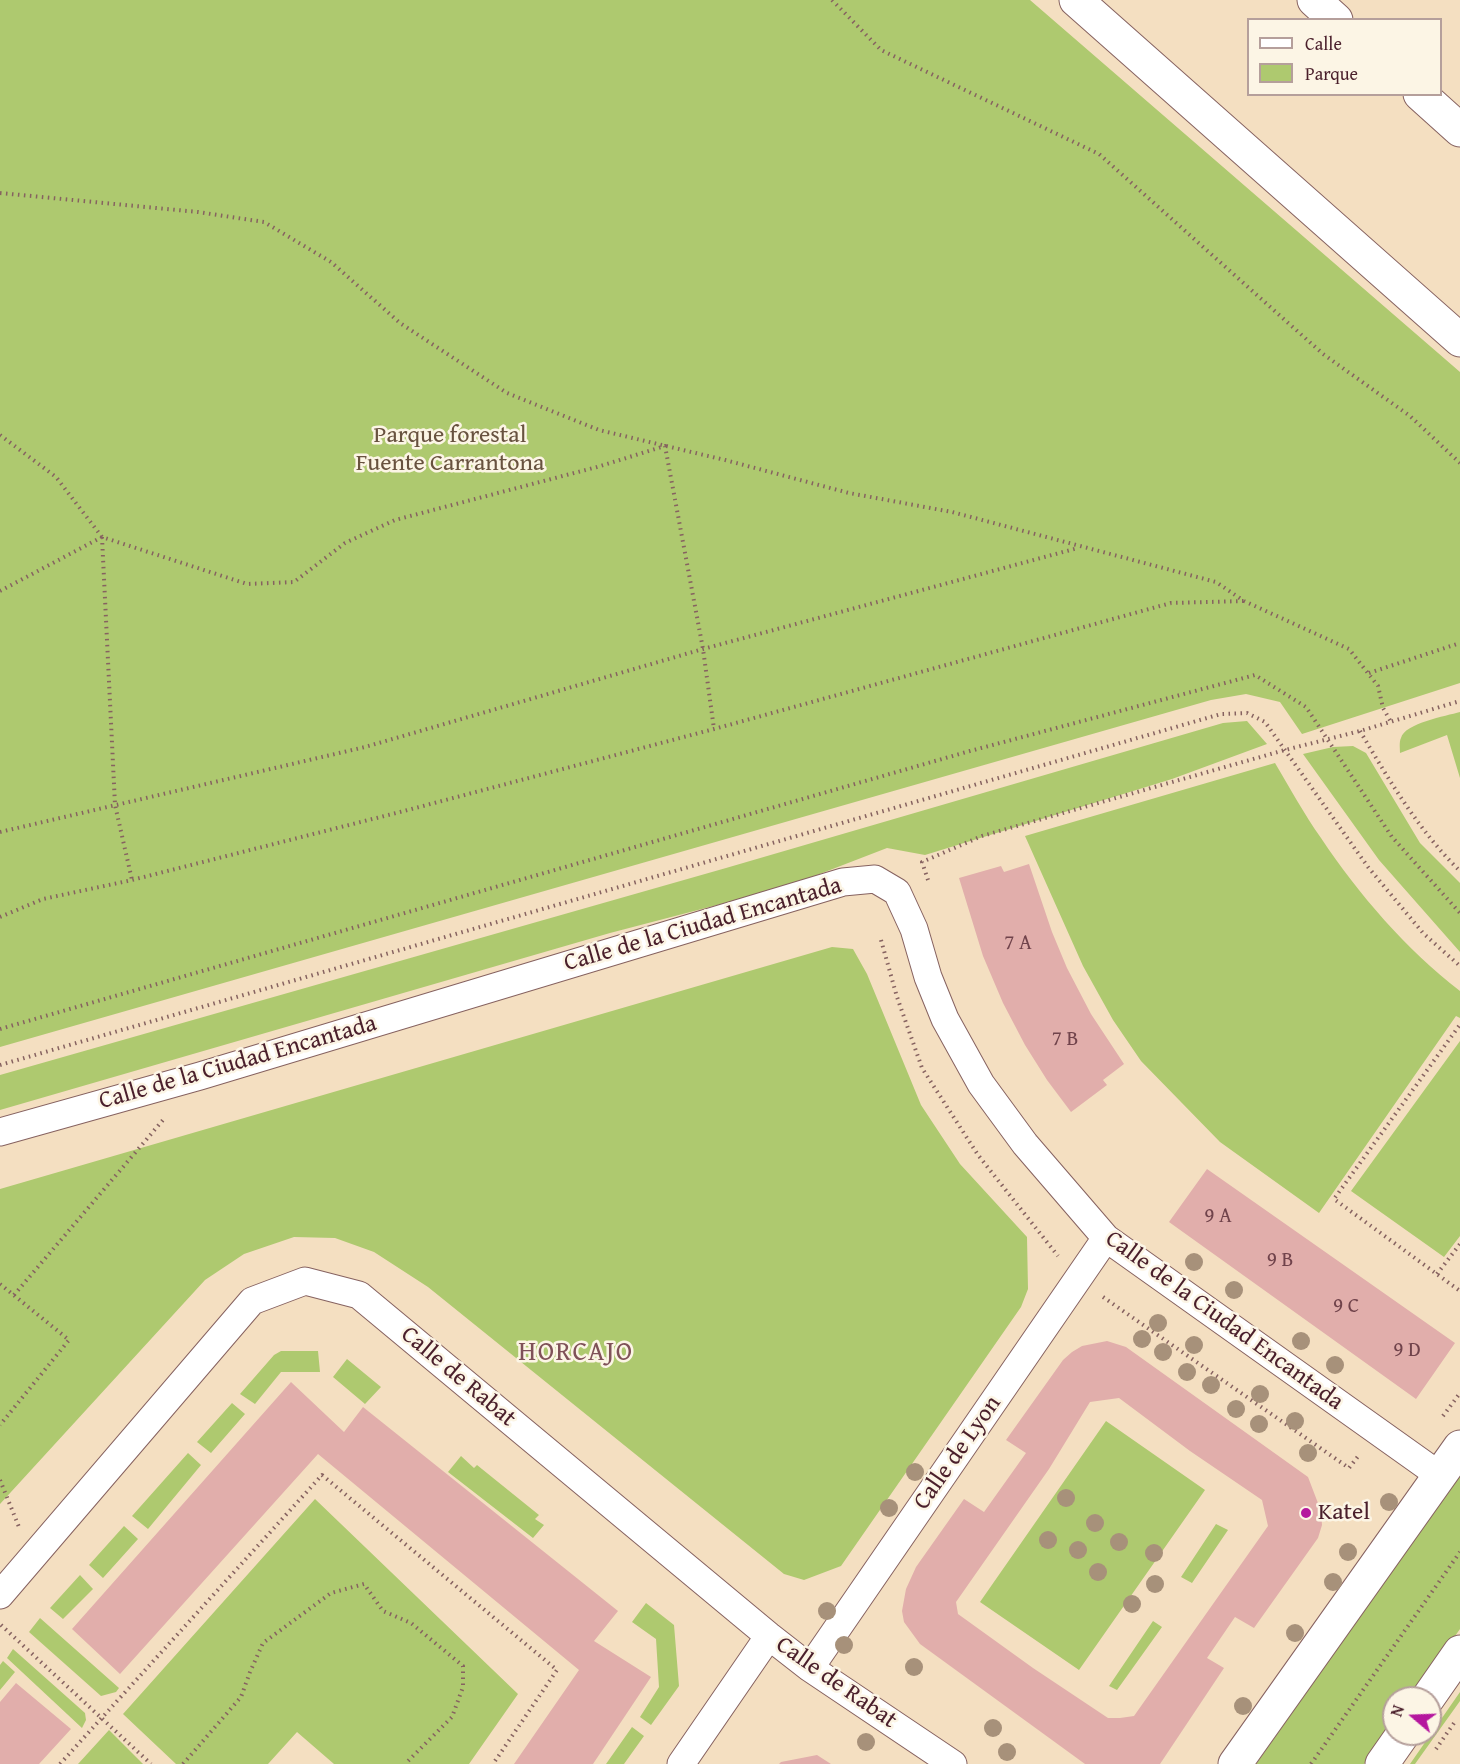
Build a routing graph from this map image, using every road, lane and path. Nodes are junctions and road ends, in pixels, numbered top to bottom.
1 (832, 0) edge
2 (1076, 0) edge
3 (1314, 0) edge
4 (1334, 18) edge
5 (1422, 96) edge
6 (1460, 130) edge
7 (0, 193) edge
8 (1460, 340) edge
9 (0, 435) edge
10 (665, 446) junction
11 (1460, 463) edge
12 (102, 537) junction
13 (1081, 547) junction
14 (0, 591) edge
15 (1244, 601) junction
16 (1460, 643) edge
17 (703, 649) junction
18 (1370, 673) junction
19 (1460, 701) edge
20 (1391, 722) junction
21 (714, 729) junction
22 (1360, 731) junction
23 (1328, 739) junction
24 (115, 806) junction
25 (0, 832) edge
26 (1460, 871) edge
27 (132, 880) junction
28 (929, 881) dead end
29 (1460, 913) edge
30 (0, 917) edge
31 (1460, 1026) edge
32 (0, 1029) edge
33 (200, 1076) junction
34 (0, 1132) edge
35 (1106, 1238) junction
36 (1460, 1244) edge
37 (1437, 1274) junction
38 (0, 1284) edge
39 (1460, 1291) edge
40 (14, 1295) junction
41 (1460, 1393) edge
42 (1437, 1421) dead end
43 (0, 1425) edge
44 (1460, 1447) edge
45 (1439, 1475) junction
46 (0, 1480) edge
47 (1460, 1551) edge
48 (32, 1557) junction
49 (0, 1594) edge
50 (0, 1625) edge
51 (770, 1636) junction
52 (1460, 1652) edge
53 (810, 1668) junction
54 (1436, 1686) edge
55 (101, 1718) junction
56 (1454, 1722) dead end
57 (1394, 1746) edge
58 (1431, 1756) dead end
59 (60, 1764) edge
60 (150, 1764) edge
61 (183, 1764) edge
62 (405, 1764) edge
63 (493, 1764) edge
64 (681, 1764) edge
65 (953, 1764) edge
66 (1235, 1764) edge
67 (1311, 1764) edge
68 (1382, 1764) edge

1 - 11 path
2 - 8 main road
3 - 4 main road
5 - 6 main road
7 - 10 path
9 - 12 path
10 - 12 path
10 - 13 path
10 - 17 path
12 - 14 path
12 - 24 path
13 - 15 path
13 - 17 path
15 - 18 path
15 - 21 path
16 - 18 path
17 - 21 path
17 - 24 path
18 - 20 path
19 - 20 path
20 - 22 path
21 - 27 path
22 - 23 path
22 - 26 path
23 - 28 path
23 - 29 path
23 - 32 path
24 - 25 path
24 - 27 path
27 - 30 path
31 - 37 path
33 - 34 street, Calle de la Ciudad Encantada
33 - 35 street, Calle de la Ciudad Encantada
33 - 40 path
35 - 45 street, Calle de la Ciudad Encantada
35 - 53 street, Calle de Lyon
36 - 37 path
37 - 39 path
38 - 40 path
40 - 43 path
41 - 42 path
44 - 45 main road
45 - 66 main road
46 - 48 path
47 - 67 path
48 - 49 street, Calle de Rabat
48 - 51 street, Calle de Rabat
50 - 55 path
51 - 53 street, Calle de Rabat
51 - 64 street
52 - 54 main road
53 - 65 street, Calle de Rabat
55 - 59 path
55 - 60 path
55 - 63 path
56 - 58 path
57 - 68 main road
61 - 62 path

